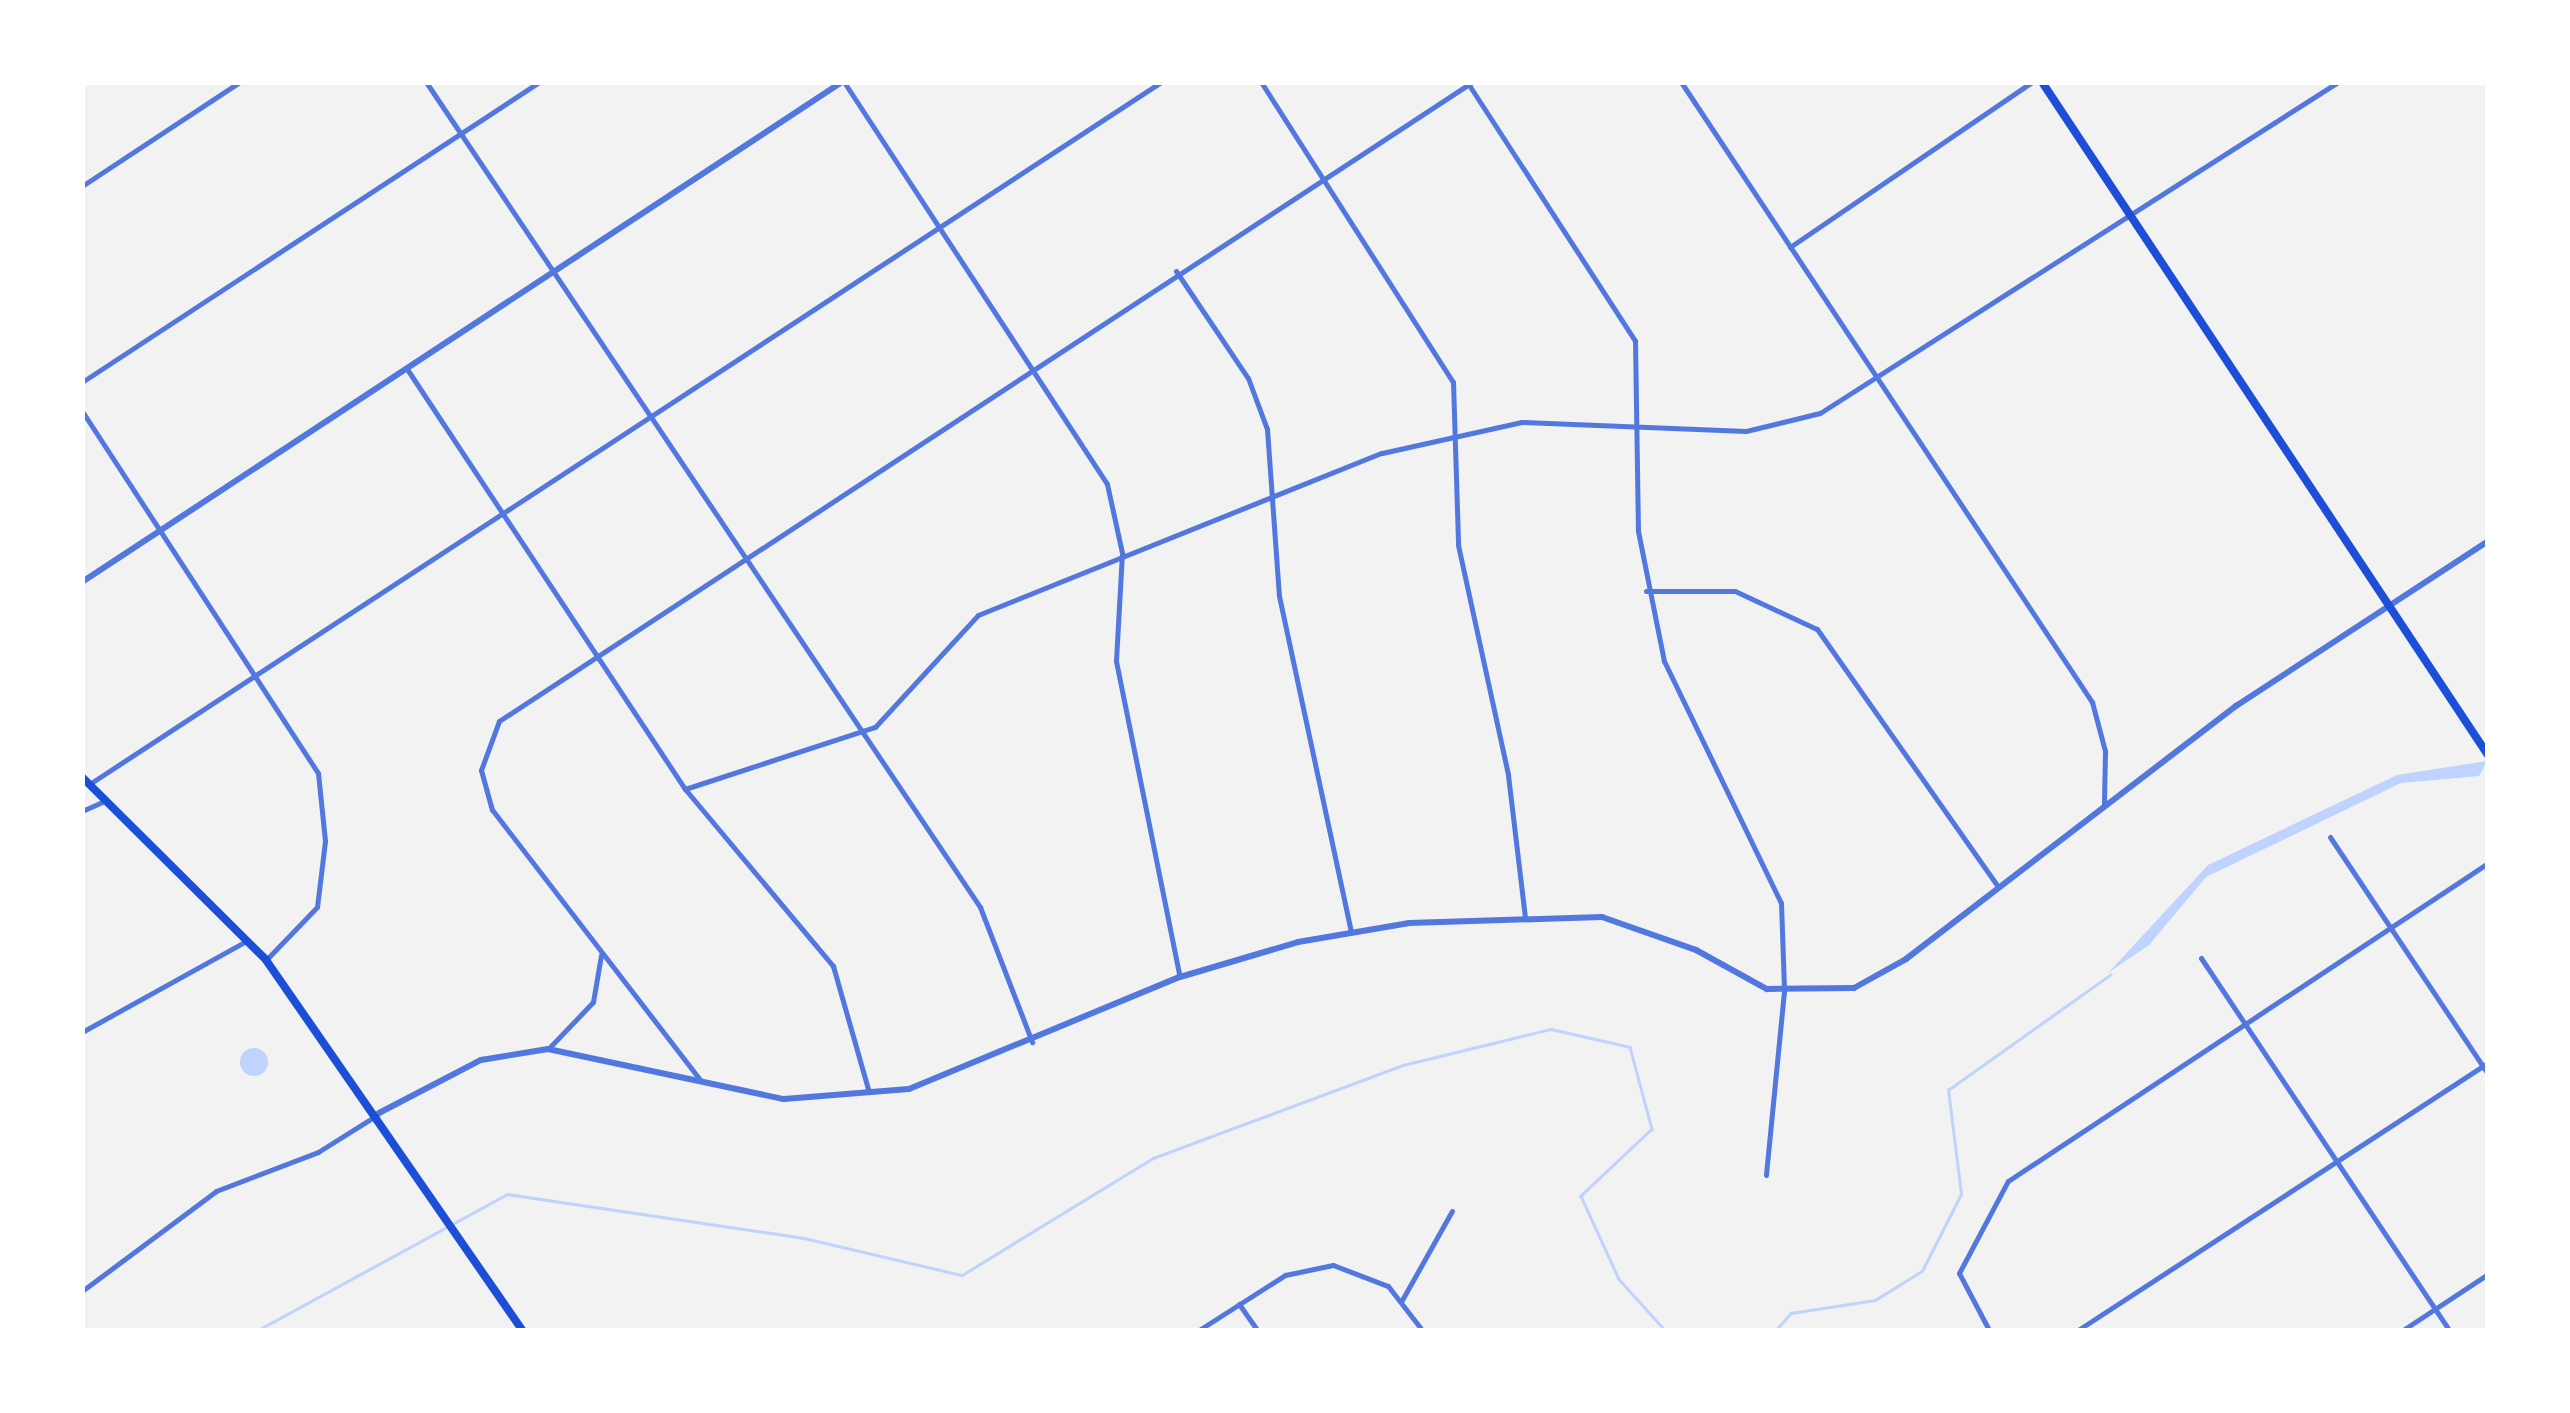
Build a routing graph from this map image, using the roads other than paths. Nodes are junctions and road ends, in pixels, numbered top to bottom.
1 (240, 82) edge
2 (426, 82) edge
3 (539, 82) edge
4 (843, 82) edge
5 (1161, 82) edge
6 (1261, 82) edge
7 (1681, 82) edge
8 (2032, 82) edge
9 (2042, 82) edge
10 (2338, 82) edge
11 (1470, 83) edge
12 (460, 134) junction
13 (1323, 177) junction
14 (82, 186) edge
15 (2129, 213) junction
16 (940, 226) junction
17 (1790, 247) junction
18 (1176, 270) junction
19 (553, 272) junction
20 (1031, 364) junction
21 (407, 369) junction
22 (82, 382) edge
23 (1878, 382) junction
24 (82, 411) edge
25 (648, 418) junction
26 (1636, 421) junction
27 (1457, 434) junction
28 (1272, 491) junction
29 (502, 513) junction
30 (161, 530) junction
31 (2488, 541) edge
32 (1122, 553) junction
33 (740, 556) junction
34 (82, 582) edge
35 (1646, 592) junction
36 (2390, 605) junction
37 (594, 653) junction
38 (257, 674) junction
39 (859, 737) junction
40 (2488, 755) edge
41 (82, 777) edge
42 (91, 784) junction
43 (685, 788) junction
44 (109, 799) junction
45 (2104, 805) junction
46 (82, 811) edge
47 (2330, 837) dead end
48 (2488, 863) edge
49 (1998, 887) junction
50 (1525, 917) junction
51 (2390, 928) junction
52 (1351, 931) junction
53 (249, 940) junction
54 (601, 952) junction
55 (2201, 958) dead end
56 (266, 960) junction
57 (1180, 977) junction
58 (1784, 991) junction
59 (2246, 1025) junction
60 (82, 1032) edge
61 (1032, 1042) junction
62 (548, 1049) junction
63 (2485, 1064) edge
64 (2488, 1074) edge
65 (702, 1082) junction
66 (870, 1095) junction
67 (379, 1114) junction
68 (2337, 1162) junction
69 (1766, 1176) dead end
70 (1452, 1211) dead end
71 (2488, 1274) edge
72 (82, 1291) edge
73 (1401, 1301) junction
74 (1239, 1304) junction
75 (2435, 1310) junction
76 (522, 1330) edge
77 (1198, 1330) edge
78 (1257, 1330) edge
79 (1422, 1330) edge
80 (1989, 1330) edge
81 (2078, 1330) edge
82 (2403, 1330) edge
83 (2449, 1330) edge

1 - 14 street
2 - 12 street
3 - 12 street
4 - 16 street
4 - 19 street
5 - 16 street
6 - 13 street
7 - 17 street
8 - 17 street
9 - 15 main road
10 - 15 street
11 - 13 street
11 - 26 street
12 - 19 street
12 - 22 street
13 - 18 street
13 - 27 street
15 - 23 street
15 - 36 main road
16 - 20 street
16 - 25 street
17 - 23 street
18 - 20 street
18 - 28 street
19 - 21 street
19 - 25 street
20 - 32 street
20 - 33 street
21 - 29 street
21 - 30 street
23 - 26 street
23 - 45 street
24 - 30 street
25 - 29 street
25 - 33 street
26 - 27 street
26 - 35 street
27 - 28 street
27 - 50 street
28 - 32 street
28 - 52 street
29 - 37 street
29 - 38 street
30 - 34 street
30 - 38 street
31 - 36 street
32 - 39 street
32 - 57 street
33 - 37 street
33 - 39 street
35 - 49 street
35 - 58 street
36 - 40 main road
36 - 45 street
37 - 43 street
37 - 54 street
38 - 42 street
38 - 56 street
39 - 43 street
39 - 61 street
41 - 42 main road
42 - 44 main road
43 - 66 street
44 - 46 street
44 - 53 main road
45 - 49 street
47 - 51 street
48 - 51 street
49 - 58 street
50 - 52 street
50 - 58 street
51 - 59 street
51 - 63 street
52 - 57 street
53 - 56 main road
53 - 60 street
54 - 62 street
54 - 65 street
55 - 59 street
56 - 67 main road
57 - 61 street
58 - 69 street
59 - 68 street
59 - 80 street
61 - 66 street
62 - 65 street
62 - 67 street
63 - 64 street
63 - 68 street
65 - 66 street
67 - 72 street
67 - 76 main road
68 - 75 street
68 - 81 street
70 - 73 street
71 - 75 street
73 - 74 street
73 - 79 street
74 - 77 street
74 - 78 street
75 - 82 street
75 - 83 street

